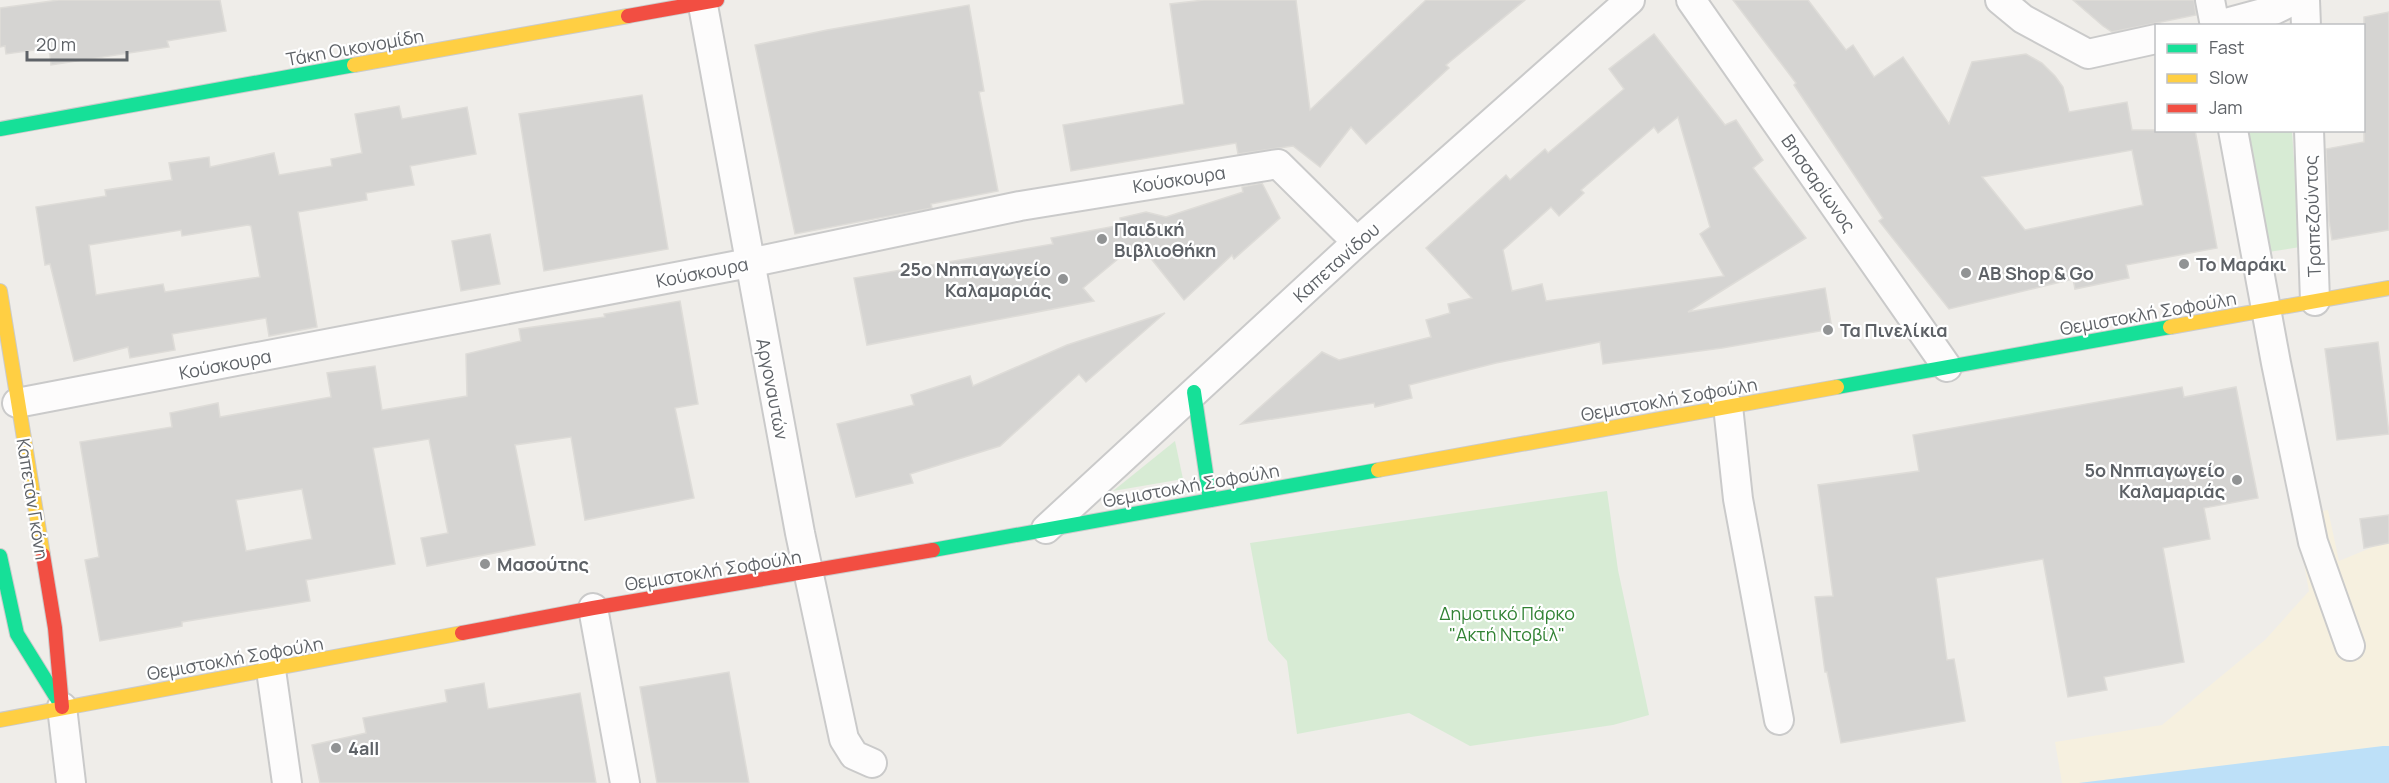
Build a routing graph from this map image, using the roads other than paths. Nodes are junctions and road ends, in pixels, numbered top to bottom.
1 (1630, 0) edge
2 (1692, 0) edge
3 (2000, 0) edge
4 (2210, 0) edge
5 (2294, 0) edge
6 (2305, 0) edge
7 (707, 1) edge
8 (2215, 24) edge
9 (2222, 24) edge
10 (2306, 24) edge
11 (2155, 39) edge
12 (0, 129) edge
13 (2234, 132) edge
14 (2309, 132) edge
15 (1357, 242) junction
16 (749, 263) junction
17 (2389, 288) edge
18 (0, 291) edge
19 (2315, 301) junction
20 (2266, 309) junction
21 (1947, 367) junction
22 (1194, 392) junction
23 (17, 403) junction
24 (1728, 406) junction
25 (1210, 500) junction
26 (1046, 529) junction
27 (0, 556) edge
28 (808, 573) junction
29 (593, 608) junction
30 (2350, 646) dead end
31 (271, 670) junction
32 (62, 707) junction
33 (0, 720) edge
34 (1779, 720) dead end
35 (872, 763) dead end
36 (71, 783) edge
37 (287, 783) edge
38 (625, 783) edge

1 - 15 street, Καπετανίδου
2 - 21 street, Βησσαρίωνος
3 - 11 street
4 - 8 street
5 - 9 street
6 - 10 street
7 - 12 main road, Τάκη Οικονομίδη
7 - 16 street, Αργοναυτών
13 - 20 street
14 - 19 street, Τραπεζούντος
15 - 16 street, Κούσκουρα
15 - 22 street, Καπετανίδου
16 - 23 street, Κούσκουρα
16 - 28 street, Αργοναυτών
17 - 19 main road, Θεμιστοκλή Σοφούλη
18 - 23 main road, Καπετάν Γκόνη
19 - 20 main road, Θεμιστοκλή Σοφούλη
20 - 21 main road, Θεμιστοκλή Σοφούλη
20 - 30 street
21 - 24 main road, Θεμιστοκλή Σοφούλη
22 - 25 main road
22 - 26 street, Καπετανίδου
23 - 32 main road, Καπετάν Γκόνη
24 - 25 main road, Θεμιστοκλή Σοφούλη
24 - 34 street
25 - 26 main road, Θεμιστοκλή Σοφούλη
26 - 28 main road, Θεμιστοκλή Σοφούλη
27 - 32 main road, Καπετάν Γκόνη
28 - 29 main road, Θεμιστοκλή Σοφούλη
28 - 35 street, Αργοναυτών
29 - 31 main road, Θεμιστοκλή Σοφούλη
29 - 38 street
31 - 32 main road, Θεμιστοκλή Σοφούλη
31 - 37 street
32 - 33 main road, Θεμιστοκλή Σοφούλη
32 - 36 street, Καπετάν Γκόνη

